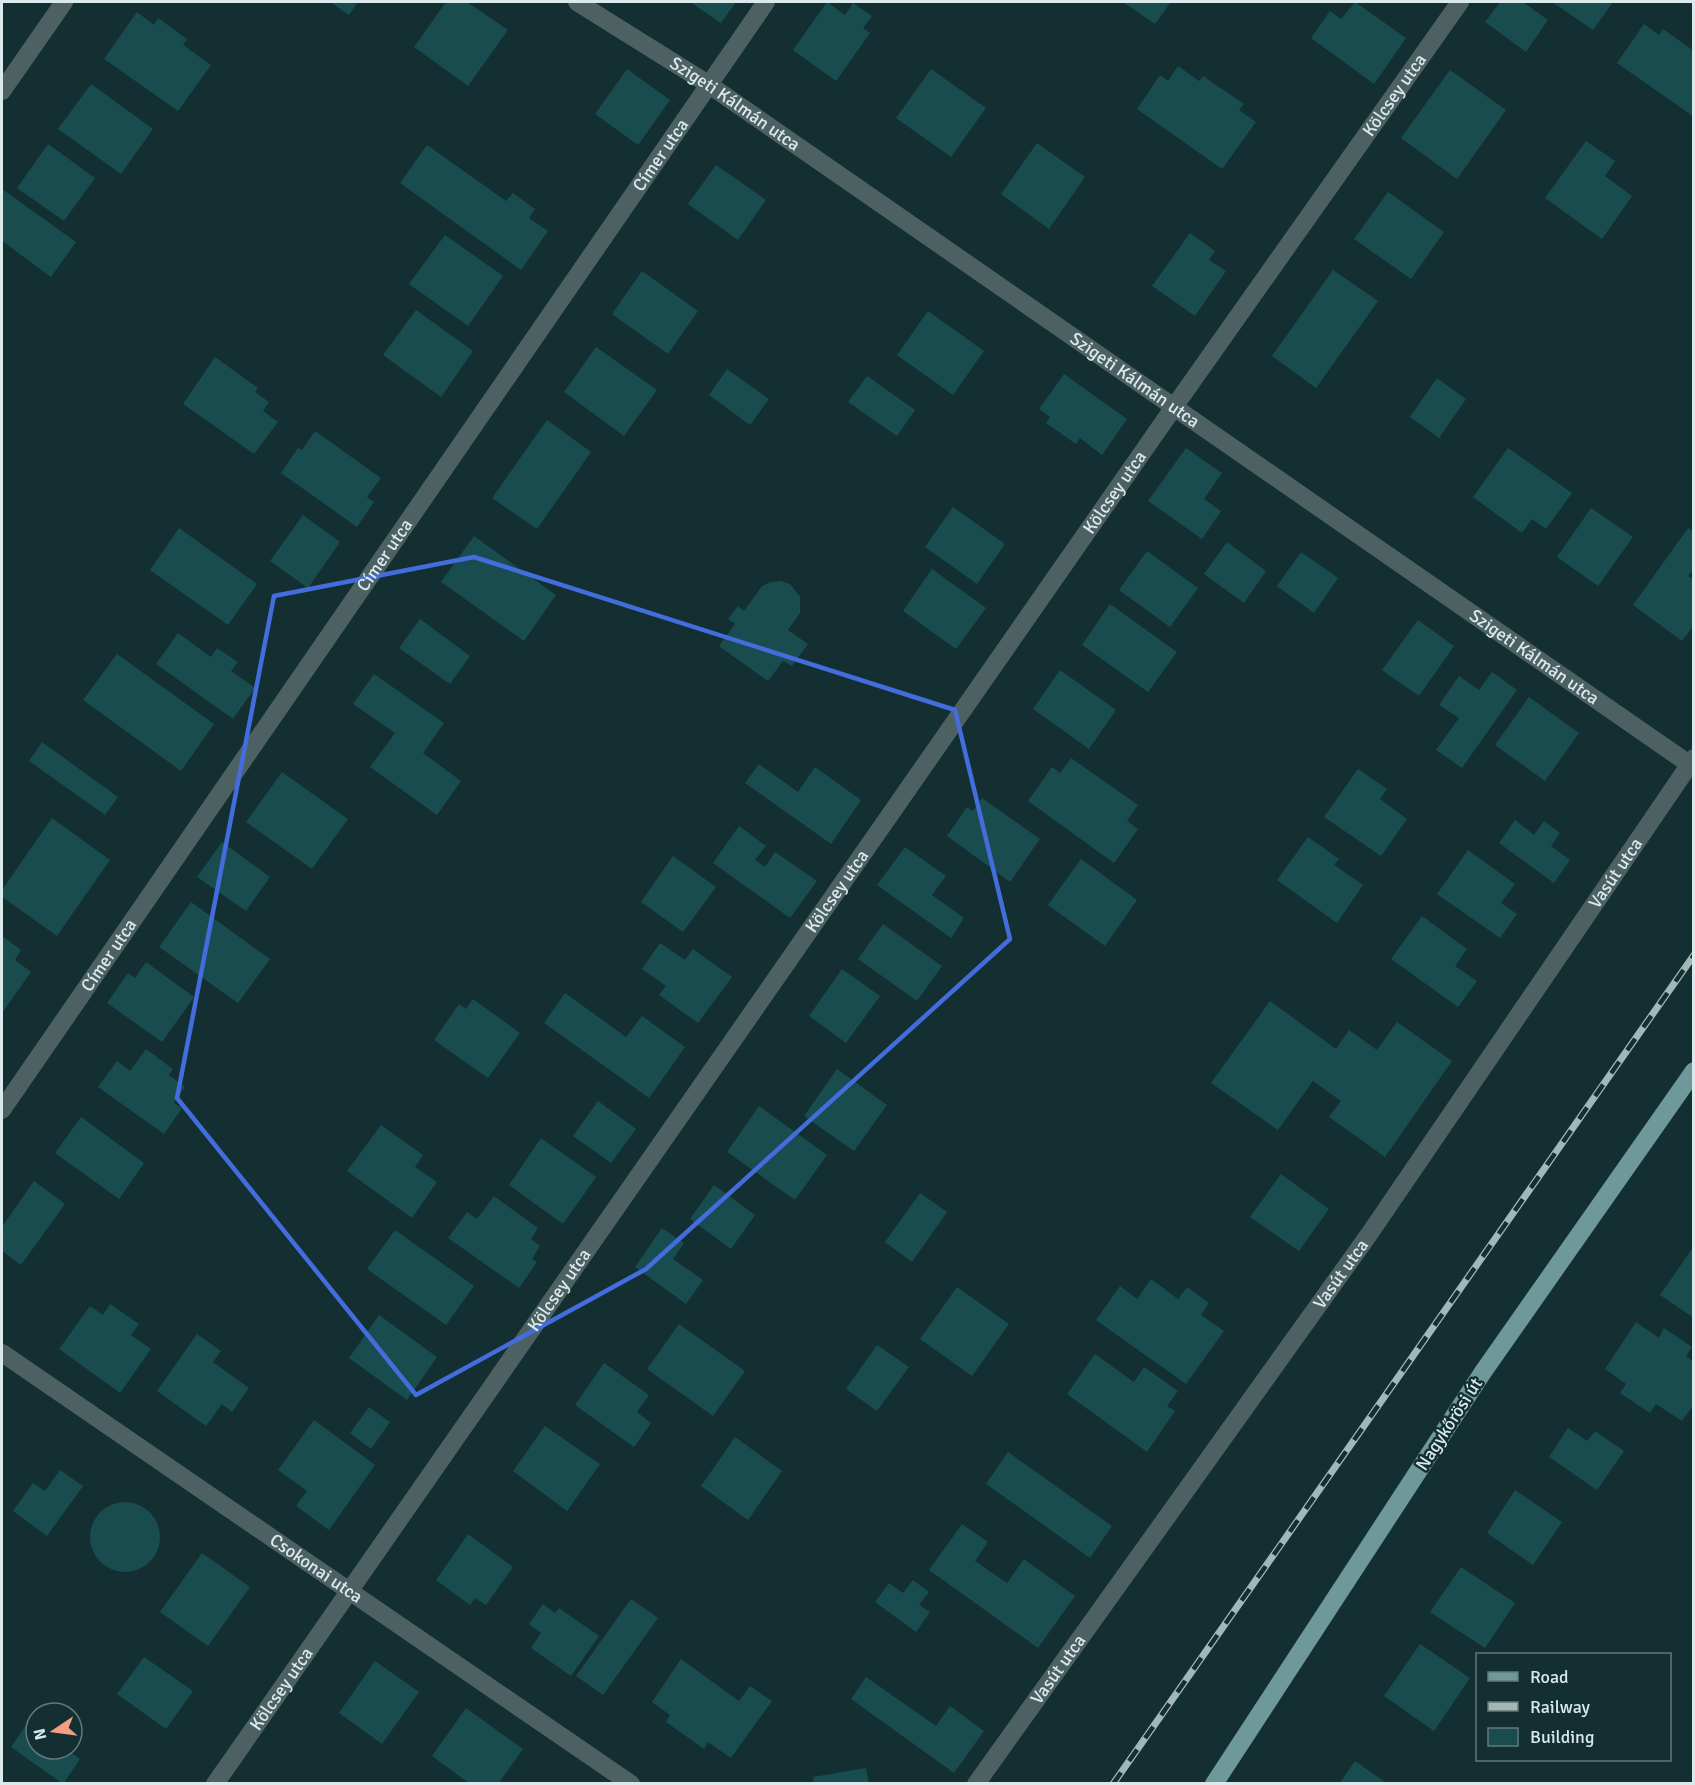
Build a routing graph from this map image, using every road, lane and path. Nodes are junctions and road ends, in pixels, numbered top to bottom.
1 (64, 2) edge
2 (577, 2) edge
3 (766, 2) edge
4 (1460, 2) edge
5 (708, 84) junction
6 (2, 91) edge
7 (1174, 407) junction
8 (1691, 761) edge
9 (1694, 1071) edge
10 (2, 1110) edge
11 (2, 1353) edge
12 (349, 1591) junction
13 (215, 1784) edge
14 (631, 1784) edge
15 (976, 1784) edge
16 (1214, 1784) edge

1 - 6 street
2 - 5 street, Szigeti Kálmán utca
3 - 5 street, Címer utca
4 - 7 street, Kölcsey utca
5 - 7 street, Szigeti Kálmán utca
5 - 10 street, Címer utca
7 - 8 street, Szigeti Kálmán utca
7 - 12 street, Kölcsey utca
8 - 15 street, Vasút utca
9 - 16 main road, Nagykőrösi út
11 - 12 street, Csokonai utca
12 - 13 street, Kölcsey utca
12 - 14 street, Csokonai utca

